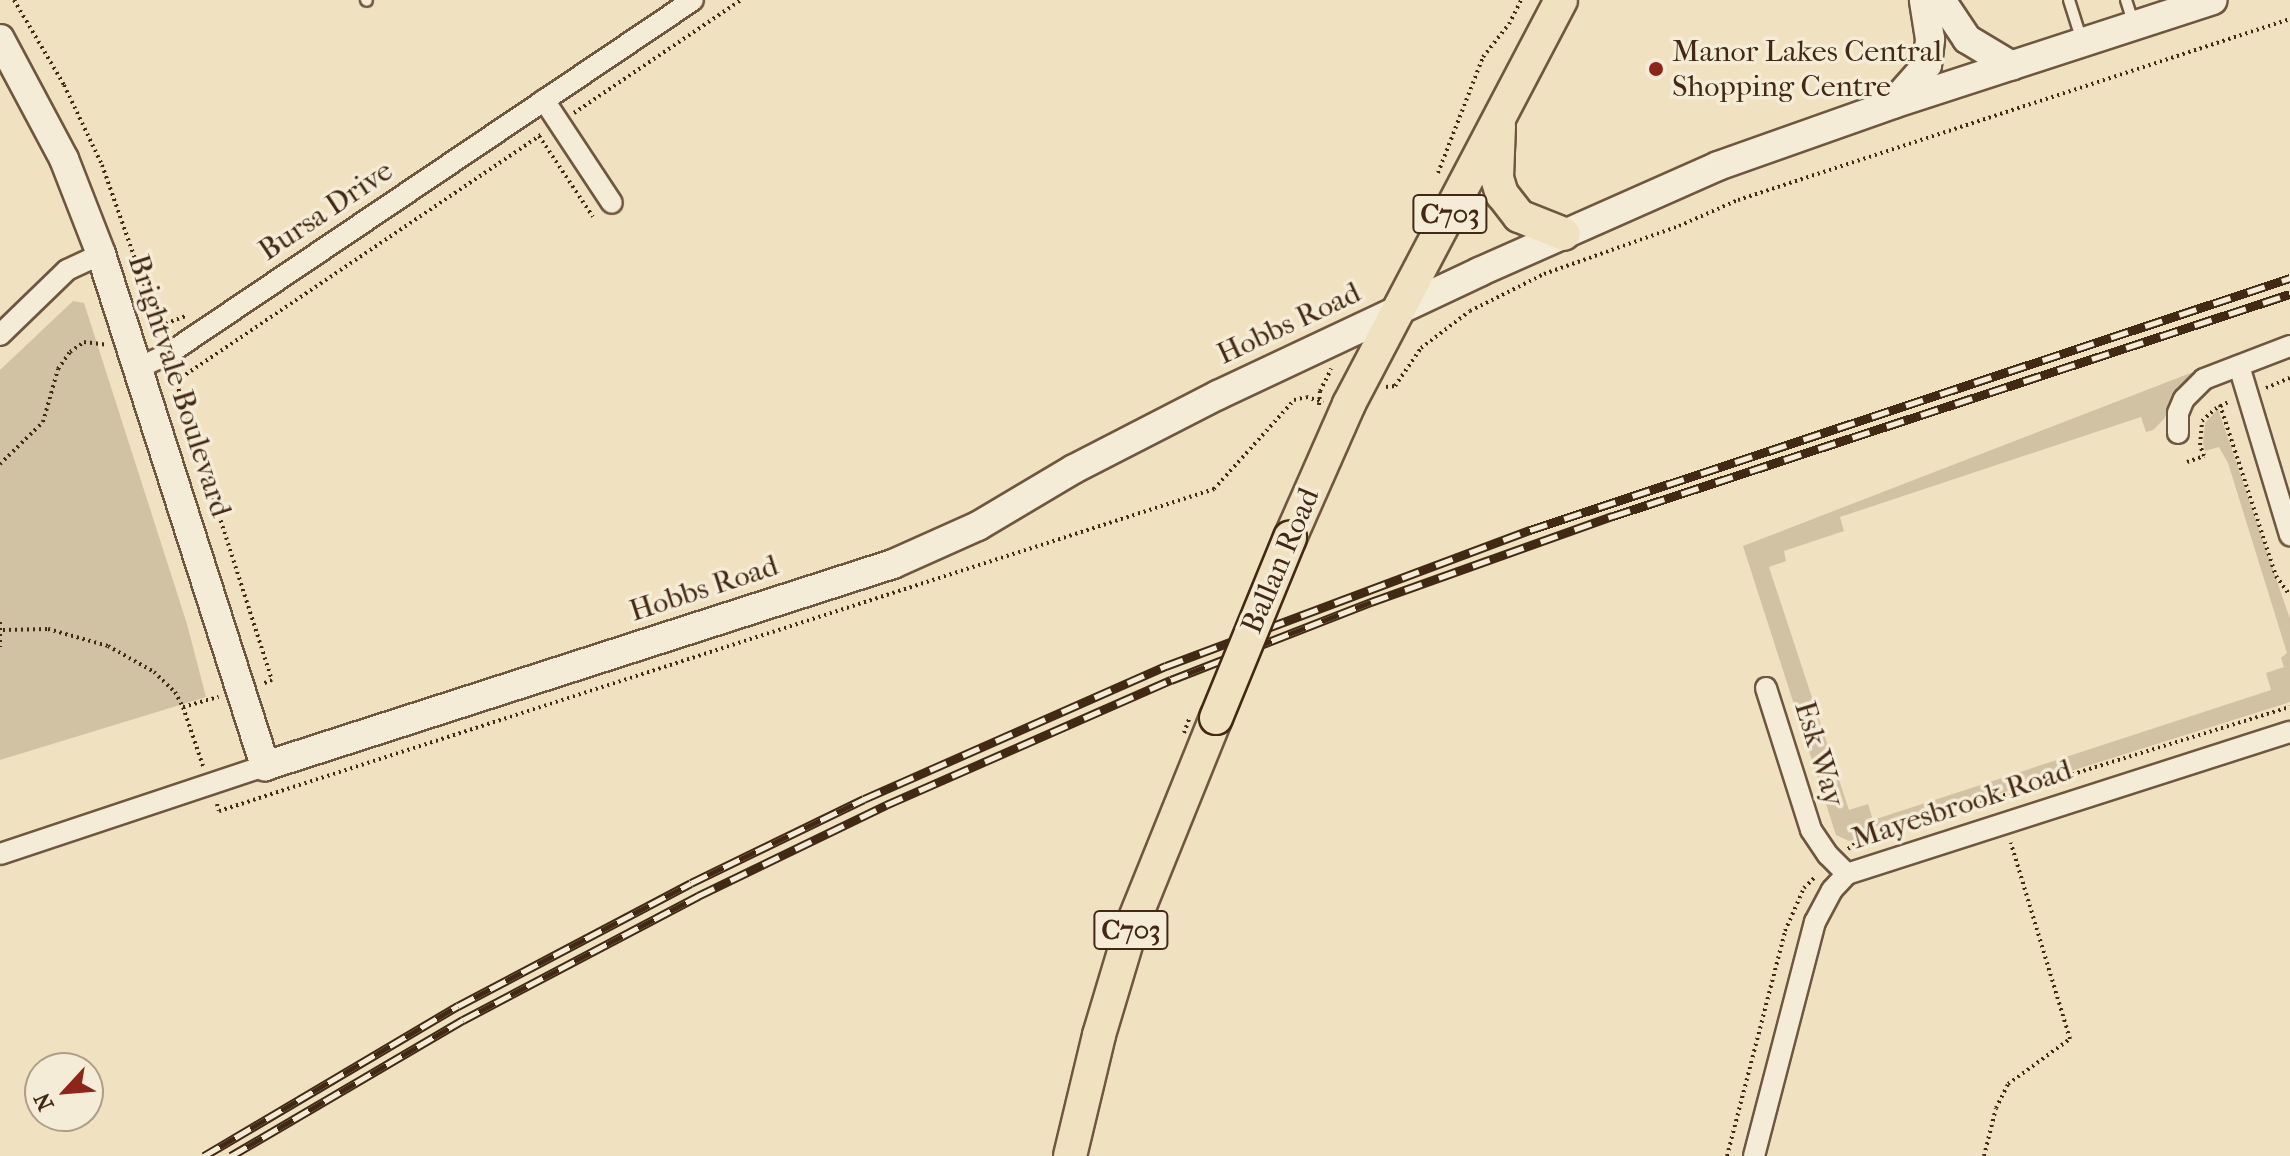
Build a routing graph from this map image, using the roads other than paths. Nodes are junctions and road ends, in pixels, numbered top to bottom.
1 (693, 0) edge
2 (1561, 0) edge
3 (1924, 0) edge
4 (1941, 0) edge
5 (2069, 0) edge
6 (2213, 0) edge
7 (2130, 13) edge
8 (0, 39) edge
9 (2083, 43) junction
10 (2012, 66) junction
11 (544, 100) junction
12 (1893, 104) junction
13 (1500, 115) junction
14 (612, 203) dead end
15 (1564, 234) junction
16 (101, 254) junction
17 (1397, 312) junction
18 (0, 335) edge
19 (2290, 346) edge
20 (2239, 366) junction
21 (138, 368) junction
22 (2178, 433) dead end
23 (2290, 535) edge
24 (1766, 688) dead end
25 (2290, 732) edge
26 (265, 766) junction
27 (0, 854) edge
28 (1841, 868) junction
29 (1073, 1154) edge
30 (1754, 1156) edge

1 - 11 street, Bursa Drive
2 - 13 main road, Ballan Road / C703
3 - 12 street
4 - 10 street
5 - 9 lane
6 - 7 street, Hobbs Road
7 - 9 street, Hobbs Road
8 - 16 street, Brightvale Boulevard
9 - 10 street, Hobbs Road
10 - 12 street, Hobbs Road
11 - 14 street
11 - 21 street, Bursa Drive
12 - 15 street, Hobbs Road
13 - 15 main road
13 - 17 main road, Ballan Road / C703
15 - 17 street, Hobbs Road
16 - 18 street
16 - 21 street, Brightvale Boulevard
17 - 26 street, Hobbs Road
17 - 29 main road, Ballan Road / C703, bridge
19 - 20 street
20 - 22 street
20 - 23 street
21 - 26 street, Brightvale Boulevard
24 - 28 street, Esk Way
25 - 28 street, Mayesbrook Road
26 - 27 street, Hobbs Road
28 - 30 street, Mayesbrook Road

